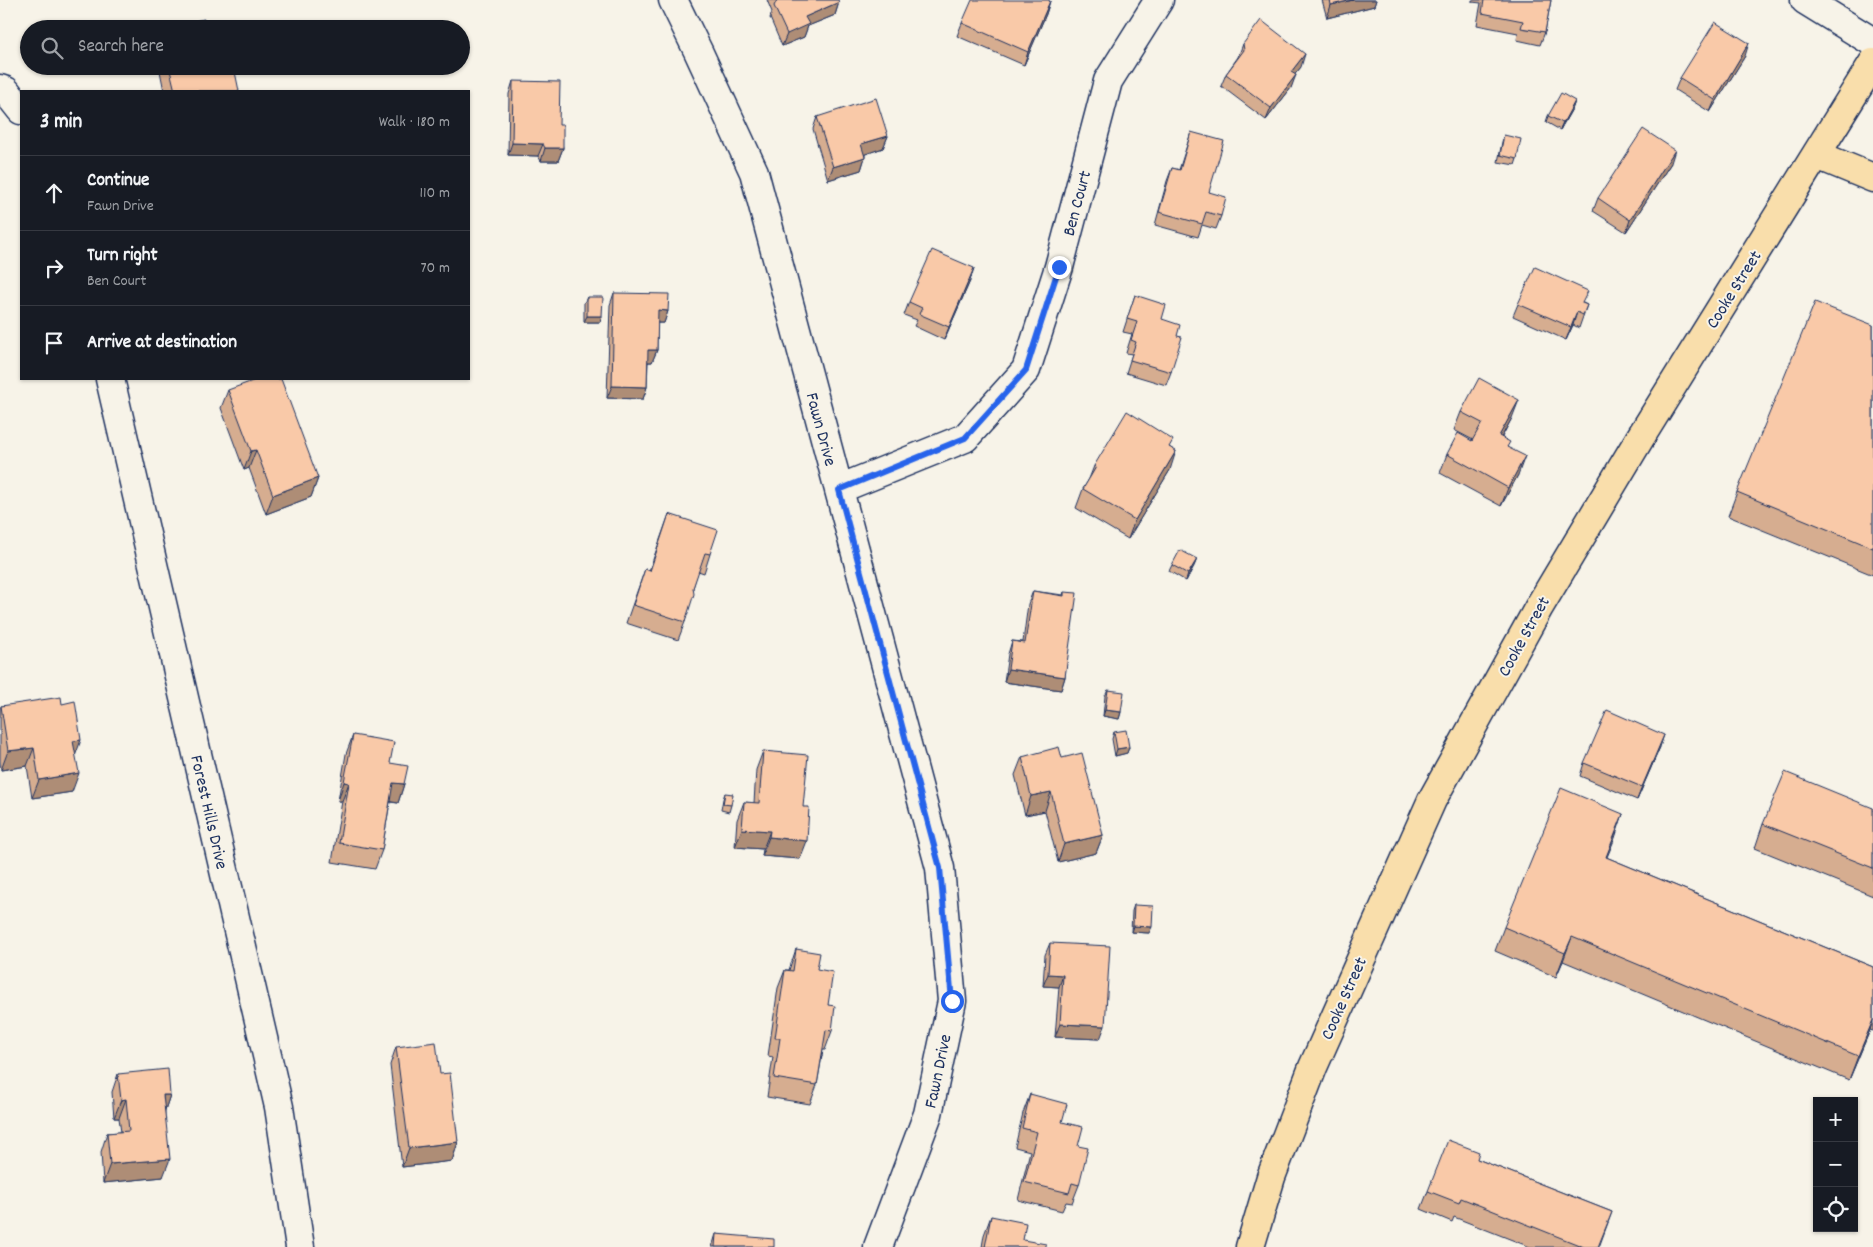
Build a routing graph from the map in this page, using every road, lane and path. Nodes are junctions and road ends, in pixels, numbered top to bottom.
1 (673, 0) edge
2 (1159, 0) edge
3 (1805, 0) edge
4 (1873, 42) edge
5 (1873, 63) edge
6 (0, 89) edge
7 (20, 109) edge
8 (1817, 155) junction
9 (1873, 178) edge
10 (110, 380) edge
11 (839, 490) junction
12 (300, 1247) edge
13 (878, 1247) edge
14 (1250, 1247) edge

1 - 11 street, Fawn Drive
2 - 11 street, Ben Court
3 - 4 street
5 - 8 main road, Cooke Street
6 - 7 street
8 - 9 main road
8 - 14 main road, Cooke Street
10 - 12 street, Forest Hills Drive
11 - 13 street, Fawn Drive

